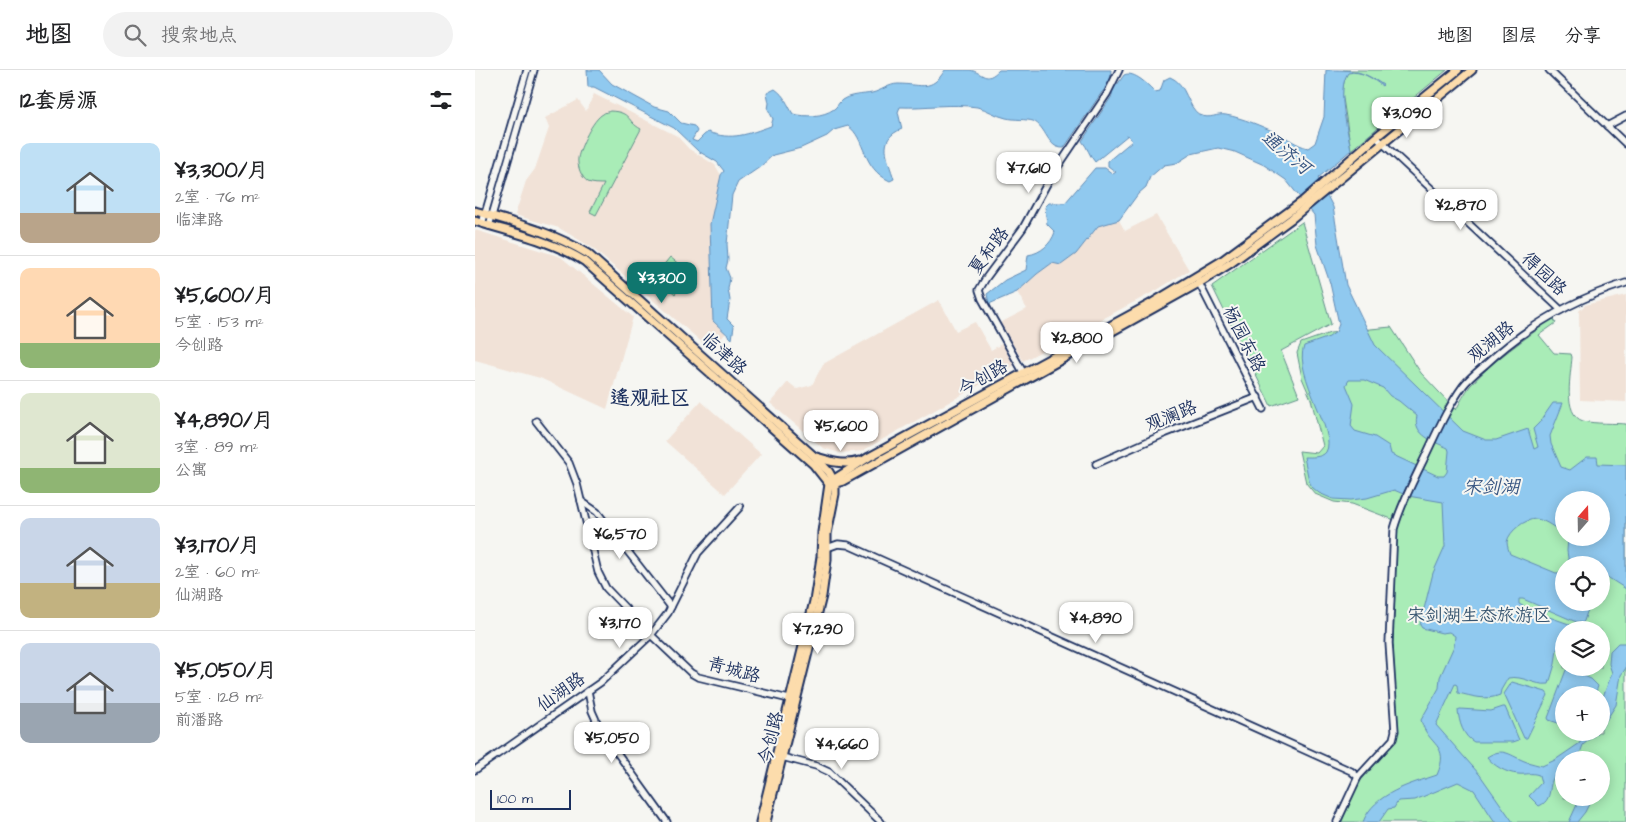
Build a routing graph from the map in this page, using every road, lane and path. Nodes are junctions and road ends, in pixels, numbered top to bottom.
1 (527, 70) edge
2 (534, 70) edge
3 (1119, 70) edge
4 (1458, 70) edge
5 (1472, 70) edge
6 (1549, 70) edge
7 (1626, 116) edge
8 (1607, 126) junction
9 (1376, 137) junction
10 (1383, 144) junction
11 (1626, 144) edge
12 (1325, 186) junction
13 (1305, 204) junction
14 (475, 211) edge
15 (489, 215) junction
16 (482, 224) edge
17 (1199, 283) junction
18 (1626, 283) edge
19 (1561, 310) junction
20 (1023, 372) junction
21 (1258, 397) junction
22 (1263, 409) dead end
23 (536, 421) dead end
24 (814, 456) junction
25 (869, 457) junction
26 (1096, 464) dead end
27 (832, 482) junction
28 (581, 501) junction
29 (740, 507) dead end
30 (827, 548) junction
31 (671, 607) junction
32 (651, 635) junction
33 (588, 691) junction
34 (793, 700) junction
35 (782, 757) junction
36 (475, 770) edge
37 (1358, 777) junction
38 (667, 822) edge
39 (760, 822) edge
40 (766, 822) edge
41 (881, 822) edge
42 (1337, 822) edge

1 - 15 street
2 - 15 street
3 - 20 street, 夏和路
4 - 9 main road
5 - 10 main road
6 - 8 street
7 - 8 street
8 - 11 street
9 - 10 street, 得园路
9 - 12 main road
10 - 12 main road
10 - 19 street, 得园路
12 - 13 main road
13 - 17 main road, 今创路
13 - 20 main road, 今创路
14 - 15 main road, 临津路
15 - 16 street
15 - 24 main road, 临津路
16 - 27 main road, 临津路
17 - 21 street, 杨园东路
17 - 27 main road, 今创路
18 - 19 street, 观湖路
19 - 37 street, 观湖路
20 - 25 main road, 今创路
21 - 22 street, 杨园东路
21 - 26 street, 观澜路
23 - 28 street, 青城路
24 - 25 main road
24 - 27 main road, 临津路
25 - 27 main road, 今创路
27 - 30 main road, 今创路
27 - 34 main road, 今创路
28 - 31 street
28 - 32 street, 青城路
29 - 31 street, 仙湖路
30 - 34 main road, 今创路
30 - 37 street
31 - 32 street, 仙湖路
32 - 33 street, 仙湖路
32 - 34 street, 青城路
33 - 36 street, 仙湖路
33 - 38 street
34 - 35 main road, 今创路
34 - 39 main road, 今创路
35 - 40 main road, 今创路
35 - 41 street
37 - 42 street, 观湖路

